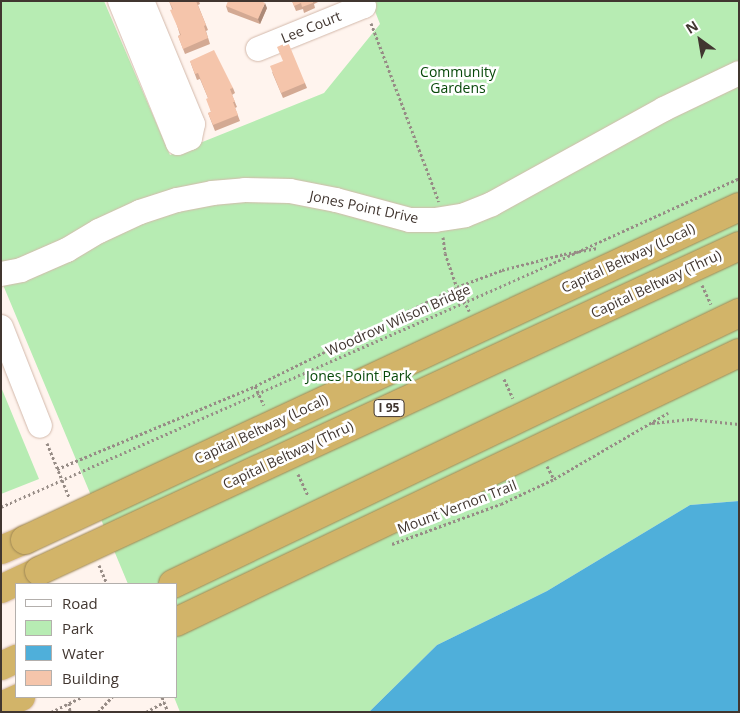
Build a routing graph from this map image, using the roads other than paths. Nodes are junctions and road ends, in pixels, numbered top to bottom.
1 (120, 1) edge
2 (142, 1) edge
3 (363, 4) edge
4 (258, 49) dead end
5 (739, 73) edge
6 (739, 207) edge
7 (739, 246) edge
8 (1, 274) edge
9 (726, 311) edge
10 (1, 328) edge
11 (739, 353) edge
12 (40, 426) dead end
13 (13, 545) edge
14 (175, 583) edge
15 (1, 589) edge
16 (178, 621) edge
17 (15, 659) edge
18 (1, 666) edge
19 (19, 698) edge
20 (1, 706) edge

1 - 2 street
3 - 4 street, Lee Court
5 - 8 street, Jones Point Drive
6 - 13 highway, Capital Beltway (Local) / I 95, bridge
7 - 15 highway, Capital Beltway (Thru) / I 95, bridge
9 - 14 highway, bridge
10 - 12 street
11 - 16 highway, bridge
17 - 18 highway
19 - 20 highway

